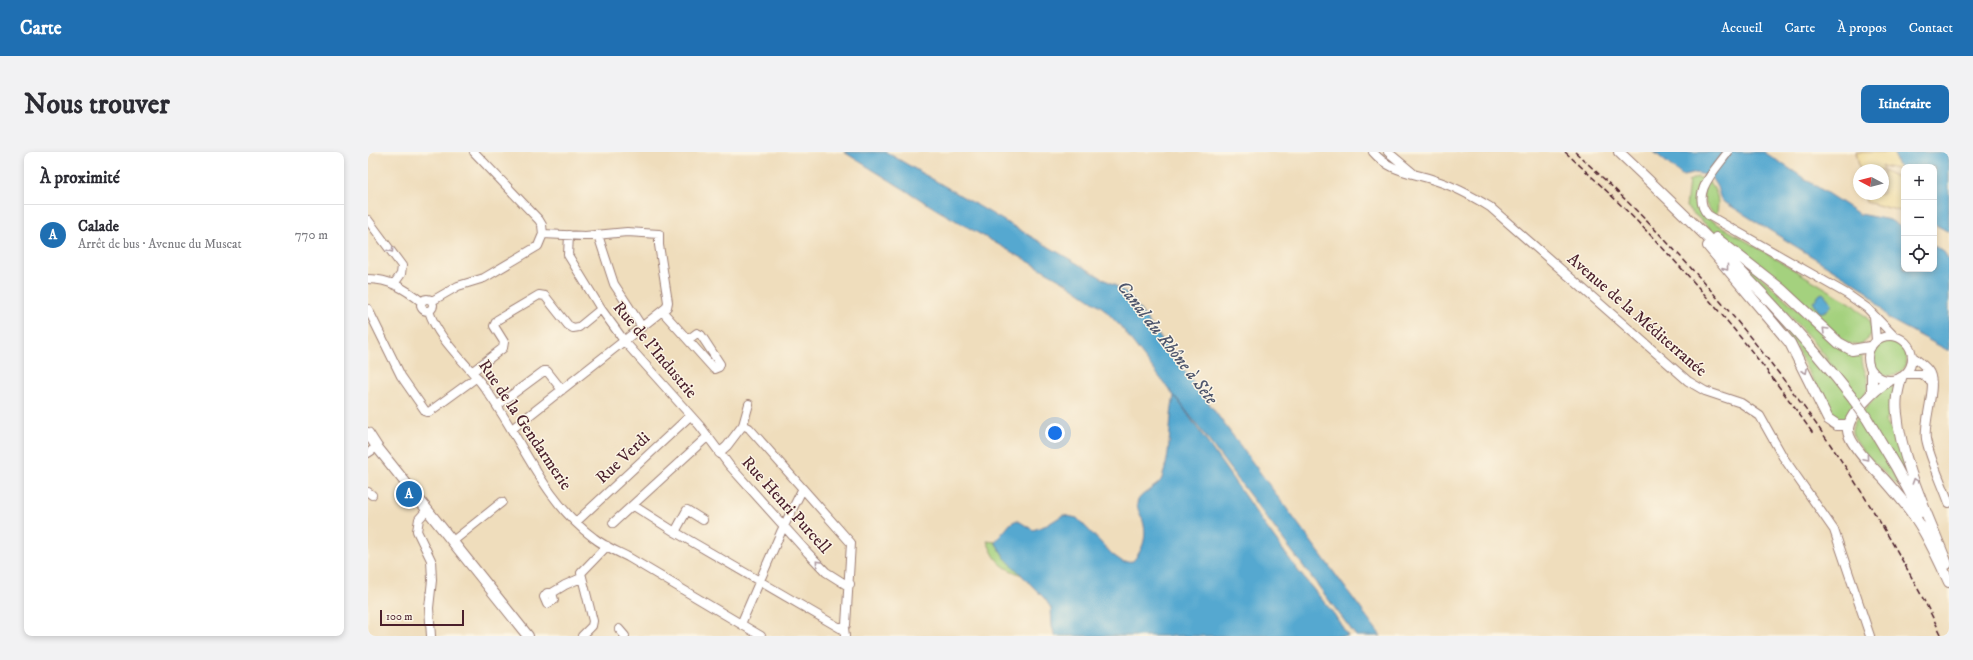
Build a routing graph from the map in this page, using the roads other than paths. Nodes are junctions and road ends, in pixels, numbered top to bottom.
1 (474, 152) edge
2 (1373, 152) edge
3 (1388, 152) edge
4 (1619, 152) edge
5 (1728, 152) edge
6 (1414, 174) junction
7 (1675, 206) junction
8 (368, 220) edge
9 (543, 234) junction
10 (598, 235) junction
11 (569, 236) junction
12 (368, 279) edge
13 (394, 284) junction
14 (432, 301) junction
15 (422, 302) junction
16 (368, 309) edge
17 (601, 309) junction
18 (429, 311) junction
19 (662, 311) junction
20 (1874, 316) junction
21 (642, 327) junction
22 (1894, 336) junction
23 (689, 338) dead end
24 (625, 342) junction
25 (1873, 344) junction
26 (1912, 356) junction
27 (1872, 372) junction
28 (475, 374) junction
29 (1904, 376) junction
30 (1889, 381) junction
31 (1932, 382) junction
32 (562, 390) junction
33 (1872, 392) junction
34 (749, 404) dead end
35 (498, 406) junction
36 (690, 416) junction
37 (743, 425) junction
38 (1848, 425) junction
39 (512, 429) junction
40 (368, 433) edge
41 (707, 437) junction
42 (377, 447) junction
43 (368, 453) edge
44 (720, 453) junction
45 (802, 490) junction
46 (502, 502) dead end
47 (1949, 503) edge
48 (634, 506) junction
49 (427, 510) junction
50 (703, 520) dead end
51 (576, 522) junction
52 (613, 523) dead end
53 (784, 526) junction
54 (675, 532) junction
55 (453, 541) junction
56 (607, 546) junction
57 (1949, 570) edge
58 (1949, 574) edge
59 (581, 578) junction
60 (759, 582) junction
61 (1949, 582) edge
62 (850, 584) junction
63 (552, 594) dead end
64 (741, 624) junction
65 (619, 629) dead end
66 (844, 632) edge
67 (431, 636) edge
68 (528, 636) edge
69 (582, 636) edge
70 (625, 636) edge
71 (761, 636) edge
72 (1870, 636) edge

1 - 9 street
2 - 6 street, Avenue de la Méditerranée
3 - 6 street, Avenue de la Méditerranée
4 - 7 main road
5 - 20 street
6 - 72 street, Avenue de la Méditerranée
25 -> 7 main road
7 -> 38 main road
7 - 58 main road, bridge
8 -> 13 street
9 - 11 street
9 - 14 street
10 - 11 street
10 - 19 street
10 - 21 street
11 - 17 street, Rue de l'Industrie
12 - 13 street
13 - 15 street
14 - 15 street
14 - 18 street
15 - 18 street
16 - 28 street
17 - 24 street, Rue de l'Industrie
17 - 28 street
18 - 28 street, Rue de la Gendarmerie
19 - 21 street
19 - 23 street
20 - 22 street
20 - 25 street
21 - 24 street
22 - 25 street
22 - 26 street
24 - 32 street
24 - 36 street, Rue de l'Industrie
25 - 27 street
26 - 29 street
26 - 31 street
27 - 30 street
27 - 33 main road
28 - 35 street, Rue de la Gendarmerie
29 - 30 street
29 - 31 street
57 -> 29 main road
30 - 33 main road
31 - 47 street
32 - 35 street
32 - 39 street
33 - 38 main road
34 - 37 street
35 - 39 street, Rue de la Gendarmerie
36 - 41 street, Rue de l'Industrie
36 - 51 street, Rue Verdi
37 - 44 street
37 - 45 street
38 -> 61 main road
39 - 51 street, Rue de la Gendarmerie
40 - 42 main road
41 - 44 street, Rue Henri Purcell
41 - 48 street
42 - 43 street
42 - 49 main road
44 - 53 street, Rue Henri Purcell
45 - 53 street
45 - 62 street
46 - 55 street
48 - 52 street
48 - 54 street
49 - 55 main road
49 - 67 street
50 - 54 street
51 - 56 street, Rue de la Gendarmerie
53 - 60 street
62 -> 53 street, Rue Henri Purcell
54 - 60 street
55 - 68 main road
56 - 59 street
56 - 64 street, Rue de la Gendarmerie
59 - 63 street
59 - 69 street
60 - 64 street
60 - 66 street
62 - 66 street
64 - 71 street, Rue de la Gendarmerie
65 - 70 street

